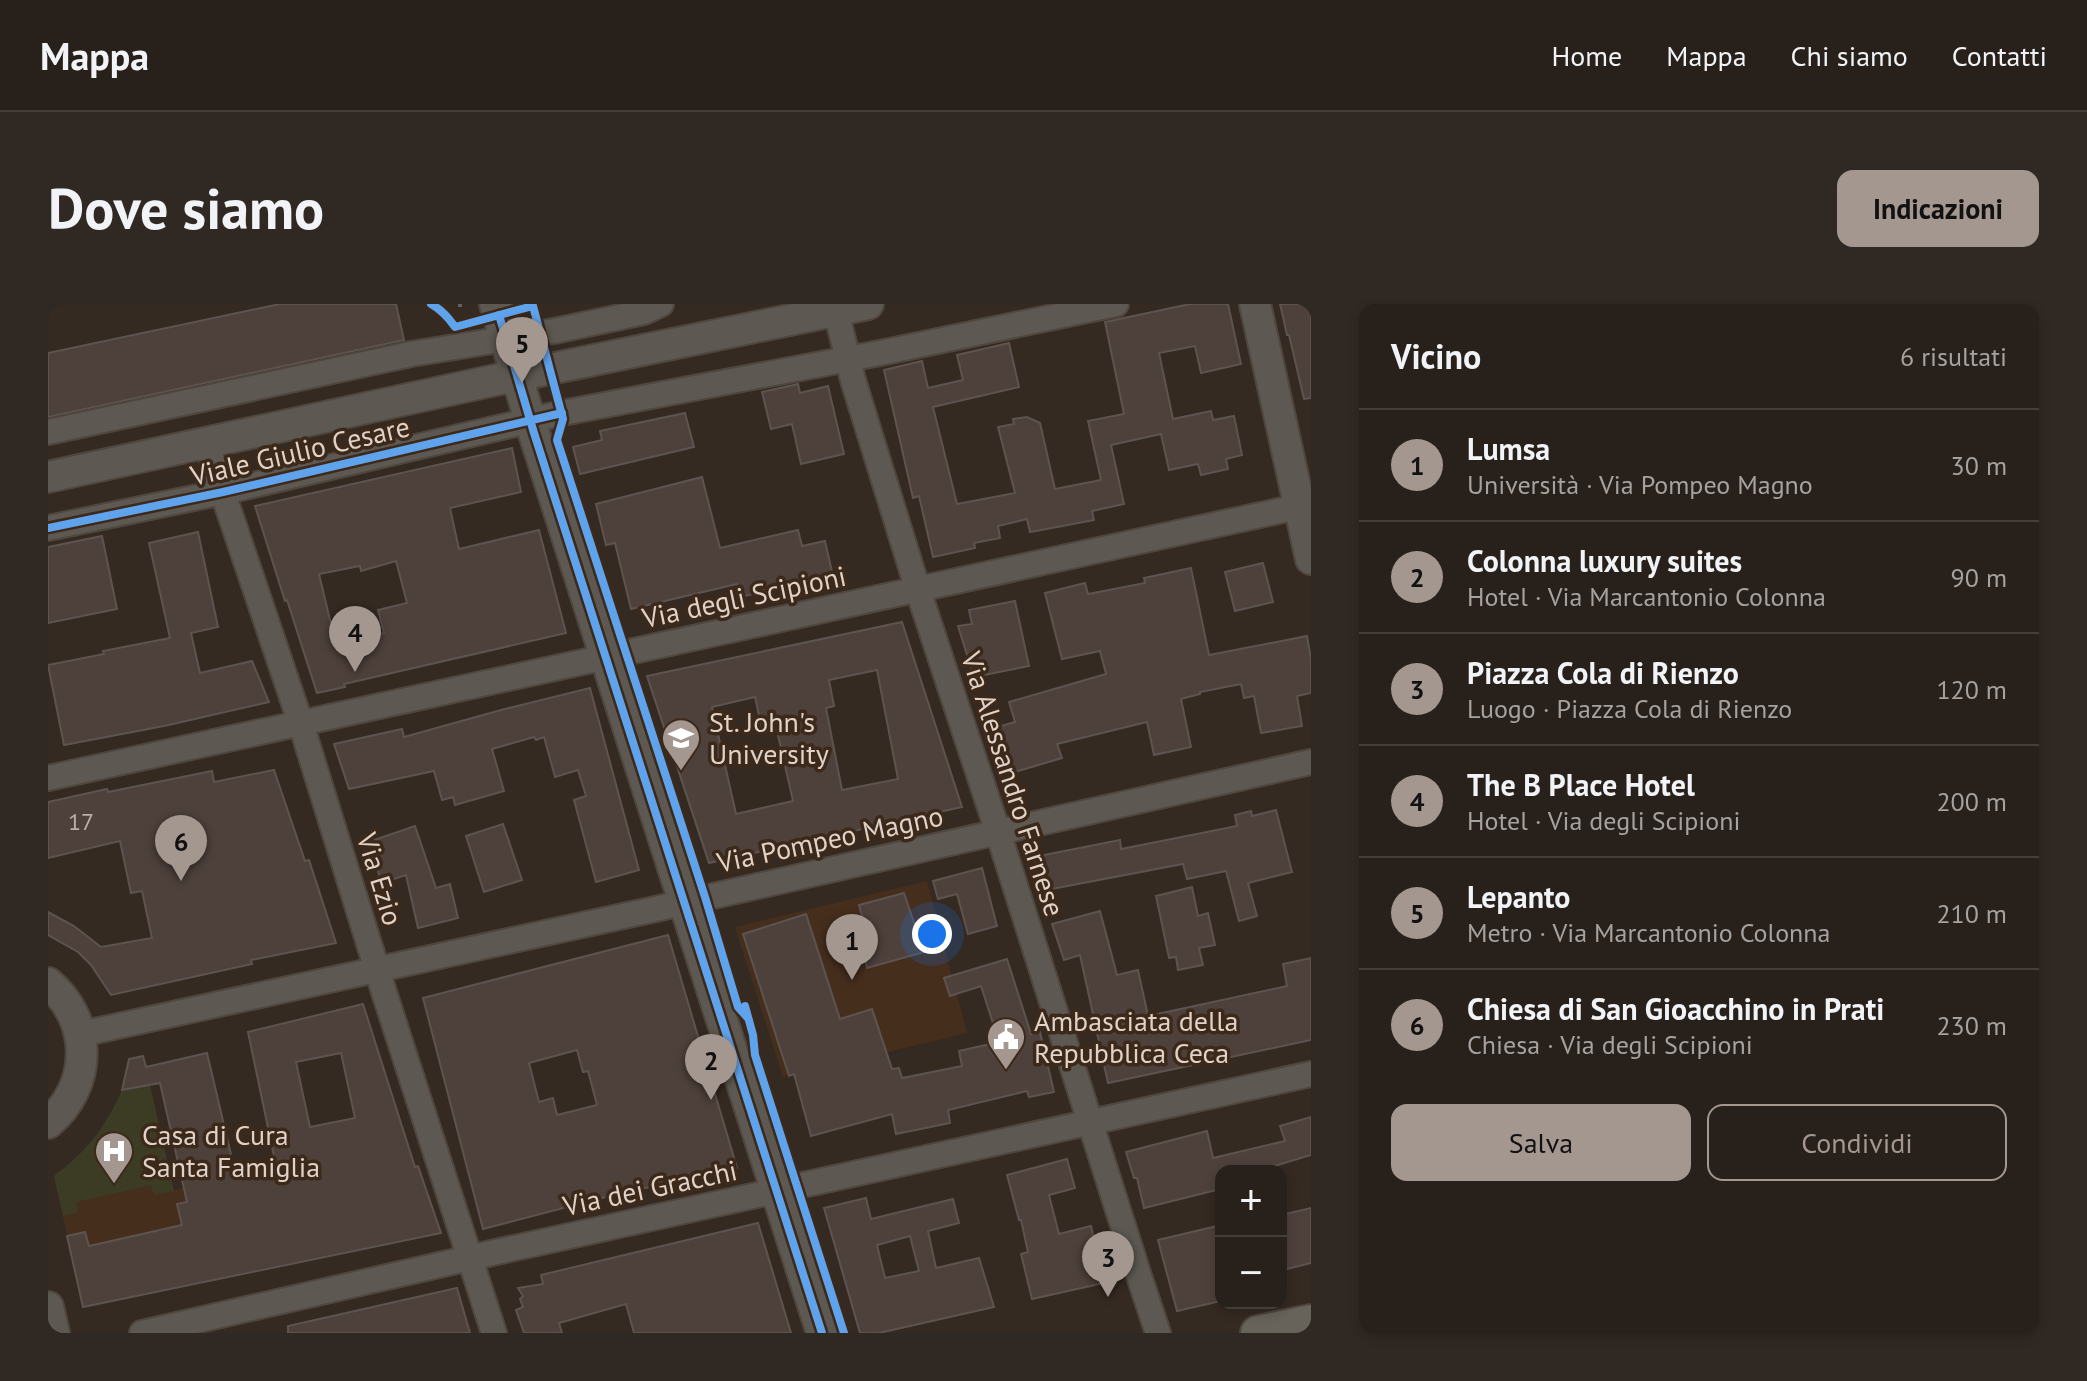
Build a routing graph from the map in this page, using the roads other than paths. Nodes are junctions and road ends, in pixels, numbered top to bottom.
1 (495, 304) edge
2 (661, 304) edge
3 (868, 304) edge
4 (1116, 304) edge
5 (1255, 304) edge
6 (836, 311) junction
7 (506, 338) junction
8 (848, 359) junction
9 (517, 376) junction
10 (530, 420) junction
11 (48, 432) edge
12 (206, 443) junction
13 (48, 477) edge
14 (223, 492) junction
15 (1305, 506) edge
16 (48, 528) edge
17 (1311, 559) edge
18 (918, 590) junction
19 (607, 657) junction
20 (301, 724) junction
21 (1311, 762) edge
22 (48, 778) edge
23 (998, 832) junction
24 (684, 902) junction
25 (377, 970) junction
26 (48, 983) edge
27 (81, 1034) junction
28 (1311, 1074) edge
29 (1090, 1121) junction
30 (48, 1123) edge
31 (777, 1192) junction
32 (470, 1258) junction
33 (48, 1307) edge
34 (1311, 1322) edge
35 (54, 1333) edge
36 (142, 1333) edge
37 (494, 1333) edge
38 (822, 1333) edge
39 (1158, 1333) edge
40 (1258, 1333) edge

1 - 7 street
2 - 7 street
3 - 6 street, Viale Giulio Cesare
4 - 8 street, Viale Giulio Cesare
5 - 15 street
6 - 8 street, Via Alessandro Farnese
6 - 9 street, Viale Giulio Cesare
7 - 9 street
7 - 11 street
8 - 10 street, Viale Giulio Cesare
8 - 18 street, Via Alessandro Farnese
9 - 10 street
9 - 12 street, Viale Giulio Cesare
10 - 14 street, Viale Giulio Cesare
10 - 19 street
12 - 13 street, Viale Giulio Cesare
12 - 14 street, Via Ezio
14 - 16 street, Viale Giulio Cesare
14 - 20 street, Via Ezio
15 - 17 street
15 - 18 street, Via degli Scipioni
18 - 19 street, Via degli Scipioni
18 - 23 street, Via Alessandro Farnese
19 - 20 street, Via degli Scipioni
19 - 24 street
20 - 22 street, Via degli Scipioni
20 - 25 street, Via Ezio
21 - 23 street, Via Pompeo Magno
23 - 24 street, Via Pompeo Magno
23 - 29 street, Via Alessandro Farnese
24 - 25 street, Via Pompeo Magno
24 - 31 street
25 - 27 street, Via Pompeo Magno
25 - 32 street, Via Ezio
26 - 27 street
27 - 30 street
28 - 29 street, Via dei Gracchi
29 - 31 street, Via dei Gracchi
29 - 39 street, Via Alessandro Farnese
31 - 32 street, Via dei Gracchi
31 - 38 street
32 - 36 street, Via dei Gracchi
32 - 37 street, Via Ezio
33 - 35 street
34 - 40 main road

